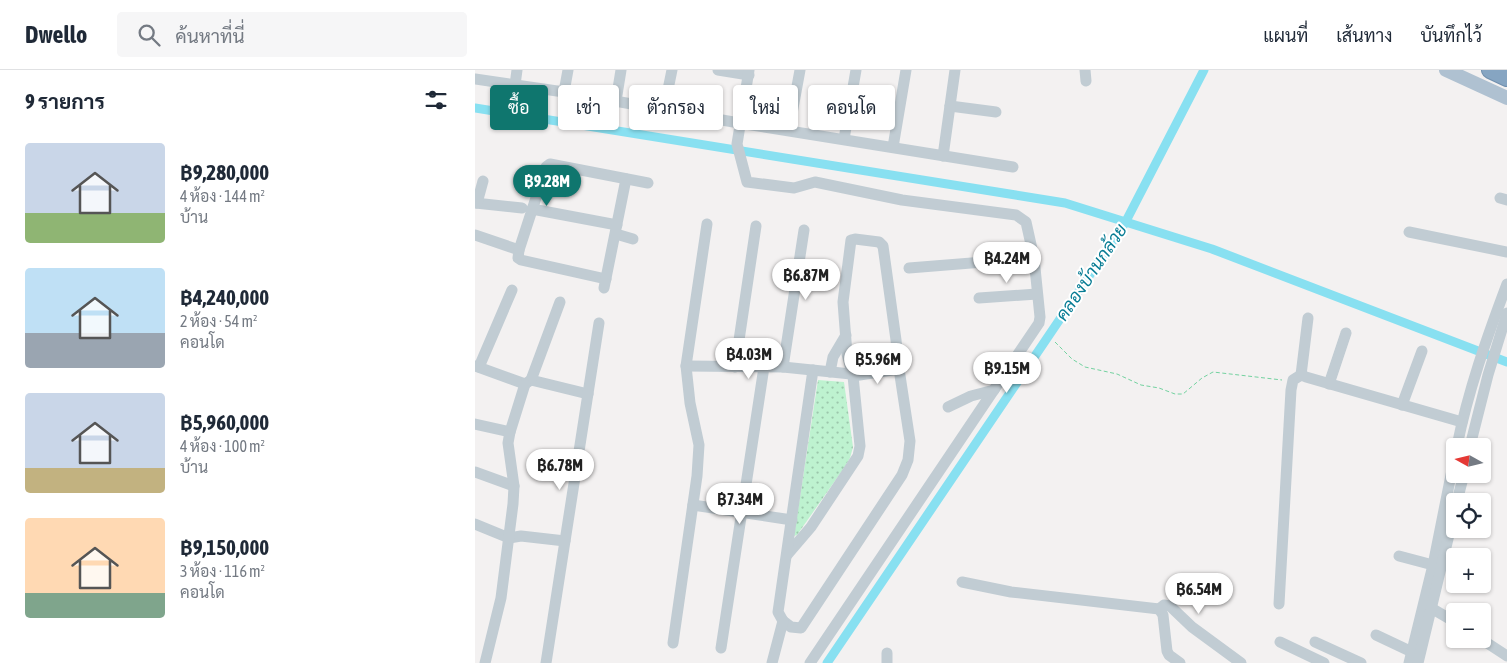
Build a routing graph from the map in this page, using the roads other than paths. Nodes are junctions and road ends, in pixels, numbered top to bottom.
1 (517, 70) edge
2 (568, 70) edge
3 (621, 70) edge
4 (672, 70) edge
5 (718, 70) edge
6 (800, 70) edge
7 (856, 70) edge
8 (906, 70) edge
9 (955, 70) edge
10 (1446, 70) edge
11 (1490, 70) edge
12 (749, 73) edge
13 (475, 78) edge
14 (1507, 78) edge
15 (515, 85) joint
16 (565, 85) edge
17 (619, 85) edge
18 (669, 85) edge
19 (797, 85) edge
20 (1507, 98) edge
21 (951, 106) junction
22 (996, 112) dead end
23 (738, 130) edge
24 (789, 130) edge
25 (843, 139) junction
26 (893, 148) junction
27 (943, 156) junction
28 (1013, 167) dead end
29 (626, 179) junction
30 (483, 180) dead end
31 (735, 181) dead end
32 (747, 182) junction
33 (648, 183) dead end
34 (476, 203) edge
35 (527, 209) junction
36 (707, 224) dead end
37 (757, 226) dead end
38 (617, 230) junction
39 (804, 230) dead end
40 (1409, 232) dead end
41 (475, 235) edge
42 (633, 239) dead end
43 (519, 250) junction
44 (1507, 252) edge
45 (1034, 258) junction
46 (909, 268) dead end
47 (1507, 284) edge
48 (513, 290) dead end
49 (1037, 294) junction
50 (979, 298) dead end
51 (560, 302) dead end
52 (1507, 313) edge
53 (1309, 318) dead end
54 (599, 323) dead end
55 (1346, 333) dead end
56 (846, 335) junction
57 (1493, 338) junction
58 (1422, 351) dead end
59 (477, 366) edge
60 (686, 366) junction
61 (735, 367) junction
62 (764, 367) junction
63 (783, 367) junction
64 (899, 369) junction
65 (813, 370) junction
66 (830, 372) junction
67 (852, 375) junction
68 (1297, 378) junction
69 (528, 382) junction
70 (1329, 384) junction
71 (994, 390) junction
72 (588, 394) junction
73 (1402, 405) junction
74 (948, 407) dead end
75 (1462, 422) junction
76 (475, 424) edge
77 (510, 432) junction
78 (1459, 438) edge
79 (1473, 438) edge
80 (475, 472) edge
81 (1449, 483) edge
82 (514, 486) junction
83 (693, 505) junction
84 (741, 512) junction
85 (791, 520) junction
86 (475, 524) edge
87 (509, 538) junction
88 (1447, 538) edge
89 (565, 542) junction
90 (787, 555) junction
91 (1399, 556) dead end
92 (1433, 565) junction
93 (962, 582) dead end
94 (1279, 604) dead end
95 (1427, 605) junction
96 (1159, 609) junction
97 (1446, 617) edge
98 (783, 621) junction
99 (1377, 635) dead end
100 (1280, 642) dead end
101 (1315, 642) dead end
102 (673, 643) dead end
103 (1491, 646) edge
104 (721, 648) dead end
105 (1507, 656) edge
106 (1410, 657) edge
107 (485, 663) edge
108 (546, 663) edge
109 (772, 663) edge
110 (809, 663) edge
111 (1180, 663) edge
112 (1241, 663) edge
113 (1323, 663) edge
114 (1361, 663) edge
115 (1419, 663) edge

1 - 15 street
2 - 16 street
3 - 17 street
4 - 18 street
5 - 12 street
6 - 19 street
7 - 25 street
8 - 26 street
9 - 21 street
10 - 20 main road
11 - 14 highway
13 - 15 street
21 - 22 street
21 - 27 street
23 - 32 street
24 - 25 street
25 - 26 street
26 - 27 street
27 - 28 street
29 - 33 street
29 - 35 street
29 - 38 street
30 - 34 street
31 - 32 street
32 - 45 street
34 - 35 street
35 - 38 street
35 - 43 street
36 - 60 street
37 - 61 street
38 - 42 street
38 - 43 street
39 - 63 street
40 - 44 street
41 - 43 street
45 - 46 street
45 - 49 street
47 - 57 street
48 - 59 street
49 - 50 street
49 - 71 street
51 - 69 street
52 - 57 street
53 - 68 street
54 - 72 street
55 - 70 street
56 - 64 street
56 - 66 street
56 - 67 street
57 - 75 street
57 - 79 street
58 - 73 street
59 - 69 street
60 - 61 street
60 - 83 street
61 - 62 street
62 - 63 street
62 - 84 street
63 - 65 street
64 - 67 street
64 - 98 street
65 - 66 street
65 - 85 street
66 - 67 street
67 - 90 street
68 - 70 street
68 - 94 street
69 - 72 street
69 - 77 street
70 - 73 street
71 - 74 street
71 - 110 street
72 - 89 street
73 - 75 street
75 - 78 street
76 - 77 street
77 - 82 street
80 - 82 street
81 - 92 street
82 - 87 street
83 - 84 street
83 - 102 street
84 - 85 street
84 - 104 street
85 - 90 street
86 - 87 street
87 - 89 street
87 - 107 street
88 - 95 street
89 - 108 street
90 - 98 street
91 - 92 street
92 - 95 street
93 - 96 street
95 - 97 street
95 - 106 street
95 - 115 street
96 - 111 street
96 - 112 street
98 - 109 street
99 - 106 street
100 - 113 street
101 - 114 street
103 - 105 street

